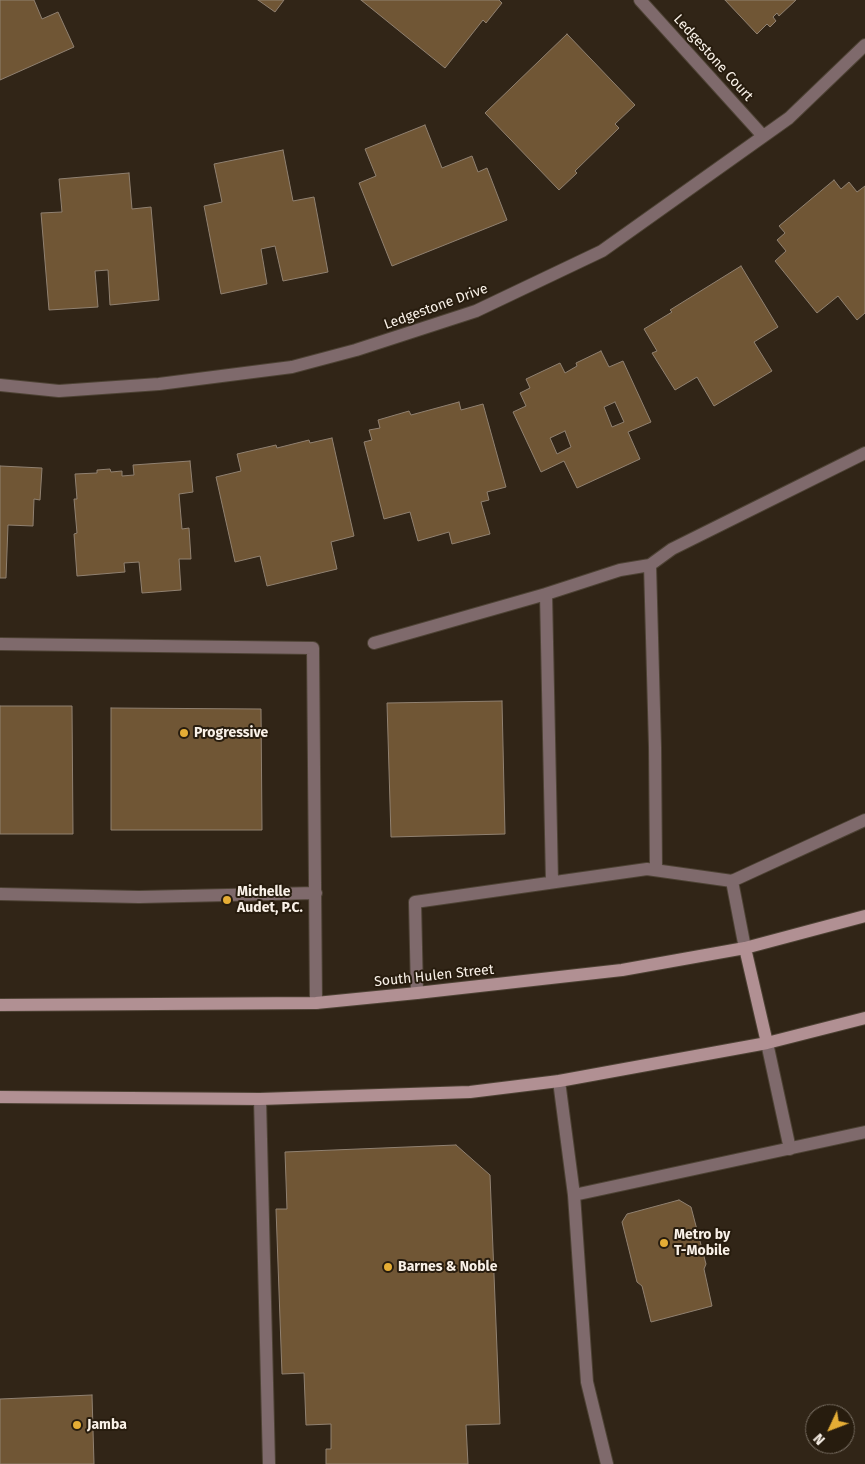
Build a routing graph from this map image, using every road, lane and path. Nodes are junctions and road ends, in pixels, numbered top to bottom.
1 (640, 0) edge
2 (865, 45) edge
3 (763, 136) junction
4 (0, 385) edge
5 (865, 453) edge
6 (650, 565) junction
7 (546, 594) junction
8 (374, 643) dead end
9 (0, 644) edge
10 (865, 820) edge
11 (656, 870) junction
12 (732, 881) junction
13 (552, 882) junction
14 (316, 893) junction
15 (0, 894) edge
16 (865, 916) edge
17 (744, 948) junction
18 (417, 993) junction
19 (316, 1003) junction
20 (0, 1006) edge
21 (865, 1018) edge
22 (766, 1043) junction
23 (559, 1081) junction
24 (0, 1097) edge
25 (260, 1099) junction
26 (865, 1132) edge
27 (790, 1149) junction
28 (574, 1194) junction
29 (270, 1464) edge
30 (608, 1464) edge

1 - 3 street, Ledgestone Court
2 - 3 street, Ledgestone Drive
3 - 4 street, Ledgestone Drive
5 - 6 street
6 - 7 street
6 - 11 street
7 - 8 street
7 - 13 street
9 - 14 street
10 - 12 street
11 - 12 street
11 - 13 street
12 - 17 street
13 - 18 street
14 - 15 street
14 - 19 street
16 - 17 main road, South Hulen Street
17 - 18 main road, South Hulen Street
17 - 22 main road
18 - 19 main road, South Hulen Street
19 - 20 main road, South Hulen Street
21 - 22 main road
22 - 23 main road
22 - 27 street
23 - 25 main road
23 - 28 street
24 - 25 main road
25 - 29 street
26 - 27 street
27 - 28 street
28 - 30 street

